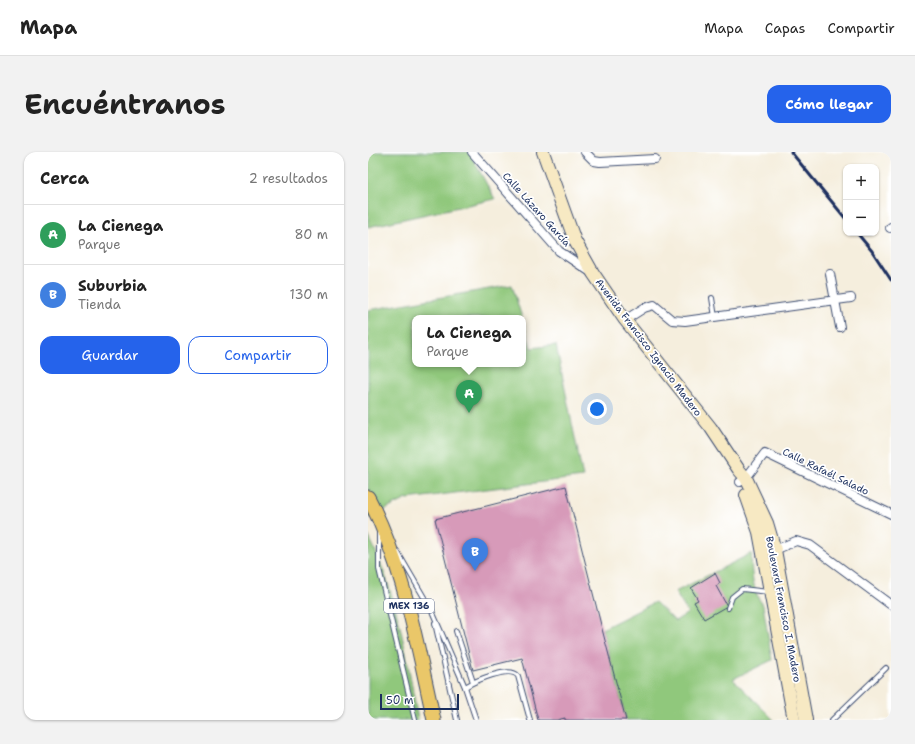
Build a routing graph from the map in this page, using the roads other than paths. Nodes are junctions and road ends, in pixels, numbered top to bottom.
1 (472, 152) edge
2 (543, 152) edge
3 (585, 152) edge
4 (655, 159) dead end
5 (593, 273) junction
6 (830, 274) dead end
7 (712, 298) dead end
8 (851, 298) dead end
9 (835, 300) junction
10 (715, 317) junction
11 (625, 320) junction
12 (840, 327) dead end
13 (742, 477) junction
14 (368, 498) edge
15 (891, 514) edge
16 (378, 517) junction
17 (775, 550) junction
18 (771, 592) junction
19 (891, 605) edge
20 (728, 608) dead end
21 (432, 612) junction
22 (456, 631) dead end
23 (886, 668) dead end
24 (473, 682) junction
25 (464, 686) junction
26 (414, 720) edge
27 (434, 720) edge
28 (458, 720) edge
29 (476, 720) edge
30 (530, 720) edge
31 (794, 720) edge
32 (806, 720) edge
33 (832, 720) edge

1 - 5 street, Calle Lázaro García
2 - 5 main road, Avenida Francisco Ignacio Madero
3 - 4 street
5 - 11 main road, Avenida Francisco Ignacio Madero
6 - 9 street
7 - 10 lane
8 - 9 street
9 - 10 street
9 - 12 street
10 - 11 street
11 - 13 main road, Avenida Francisco Ignacio Madero
13 - 15 street, Calle Rafaél Salado
13 - 17 main road, Boulevard Francisco I. Madero
13 - 18 main road, Boulevard Francisco I. Madero
14 - 16 main road, MEX 136
16 - 21 lane
16 - 26 lane
16 - 27 main road, MEX 136
17 - 19 street
17 - 32 main road, Boulevard Francisco I. Madero
18 - 20 lane
18 - 31 main road, Boulevard Francisco I. Madero
21 - 25 lane
21 - 28 lane
22 - 24 lane
23 - 33 lane
24 - 25 lane
24 - 30 lane
25 - 29 lane

